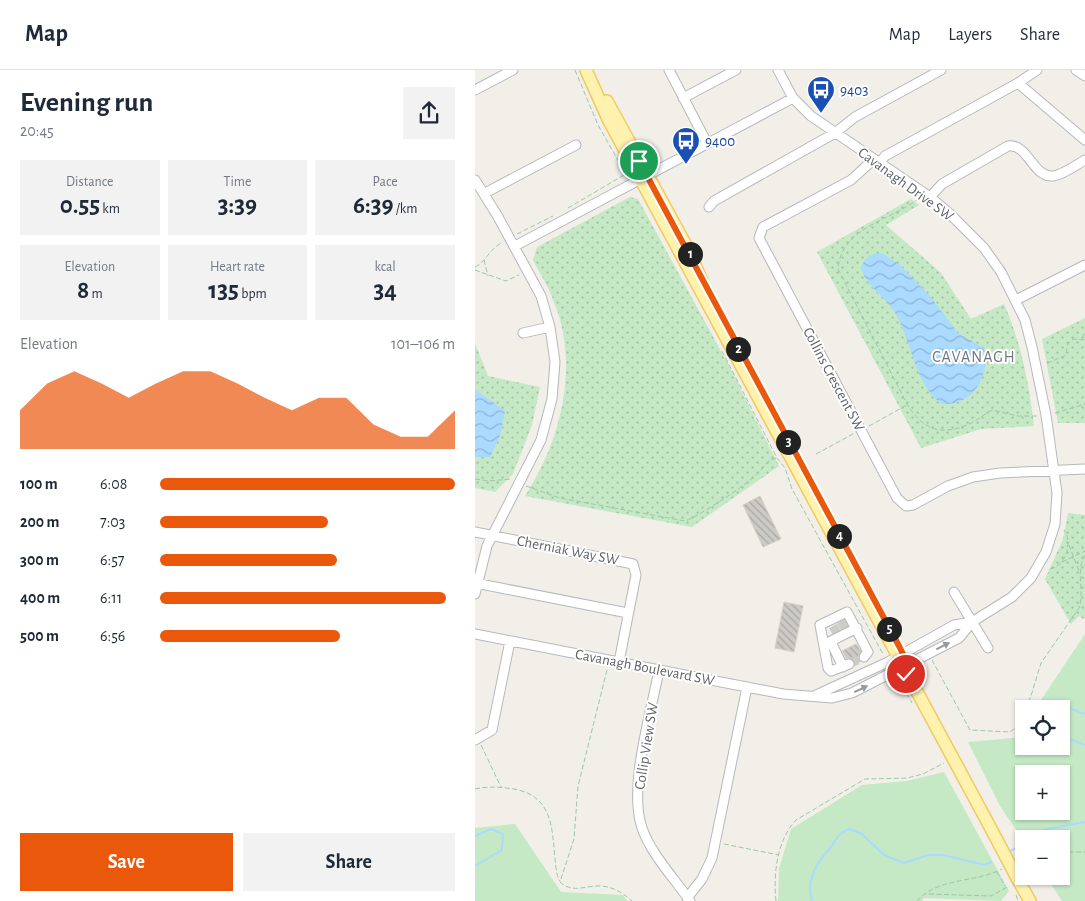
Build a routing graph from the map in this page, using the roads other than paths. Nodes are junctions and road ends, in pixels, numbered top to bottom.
1 (513, 70) edge
2 (586, 70) edge
3 (592, 70) edge
4 (669, 70) edge
5 (736, 70) edge
6 (778, 70) edge
7 (941, 70) edge
8 (1037, 70) edge
9 (1076, 70) edge
10 (726, 72) edge
11 (1085, 76) edge
12 (1018, 83) junction
13 (475, 90) edge
14 (683, 98) junction
15 (793, 98) junction
16 (835, 133) junction
17 (1085, 140) edge
18 (707, 143) junction
19 (576, 145) dead end
20 (1085, 160) edge
21 (876, 162) junction
22 (644, 178) junction
23 (475, 180) edge
24 (485, 194) junction
25 (930, 197) junction
26 (709, 207) dead end
27 (515, 246) junction
28 (1085, 265) edge
29 (1016, 300) junction
30 (550, 327) junction
31 (523, 333) dead end
32 (1085, 469) edge
33 (1055, 470) junction
34 (475, 532) edge
35 (492, 535) junction
36 (476, 584) edge
37 (954, 592) dead end
38 (475, 594) edge
39 (628, 613) junction
40 (972, 622) junction
41 (850, 630) junction
42 (475, 634) edge
43 (833, 639) junction
44 (510, 641) junction
45 (988, 648) dead end
46 (864, 657) dead end
47 (902, 661) junction
48 (619, 662) junction
49 (659, 670) junction
50 (747, 688) junction
51 (476, 739) edge
52 (688, 899) edge
53 (1030, 901) edge

1 - 13 street
2 - 22 main road
3 - 22 main road
4 - 14 street
5 - 10 street
6 - 15 street, Cavanagh Drive SW
7 - 16 street
8 - 12 street
9 - 11 street
10 - 14 street
12 - 17 street
12 - 21 street
14 - 18 street
15 - 16 street, Cavanagh Drive SW
15 - 18 street
16 - 21 street, Cavanagh Drive SW
16 - 26 street
18 - 22 street
19 - 24 street
20 - 25 street
21 - 25 street, Cavanagh Drive SW
21 - 33 street, Collins Crescent SW
22 - 27 street
22 - 47 main road
23 - 24 street
24 - 27 street
25 - 29 street, Cavanagh Drive SW
27 - 30 street
28 - 29 street
29 - 33 street, Cavanagh Drive SW
30 - 31 street
30 - 35 street
32 - 33 street
33 - 40 street, Cavanagh Drive SW
34 - 35 street
35 - 36 street
35 - 39 street, Cherniak Way SW
36 - 38 street
36 - 39 street
37 - 40 street
39 - 48 street, Cherniak Way SW
40 - 45 street
40 - 47 street, Cavanagh Drive SW
47 -> 40 street, Cavanagh Drive SW
41 - 43 street
41 - 43 street
41 - 46 street
42 - 44 street, Cavanagh Boulevard SW
43 - 43 street
44 - 48 street, Cavanagh Boulevard SW
44 - 51 street
47 - 50 street, Cavanagh Boulevard SW
47 - 53 main road, bridge
48 - 49 street, Cavanagh Boulevard SW
49 - 50 street, Cavanagh Boulevard SW
49 - 52 street, Collip View SW
50 - 52 street, Collip View SW

